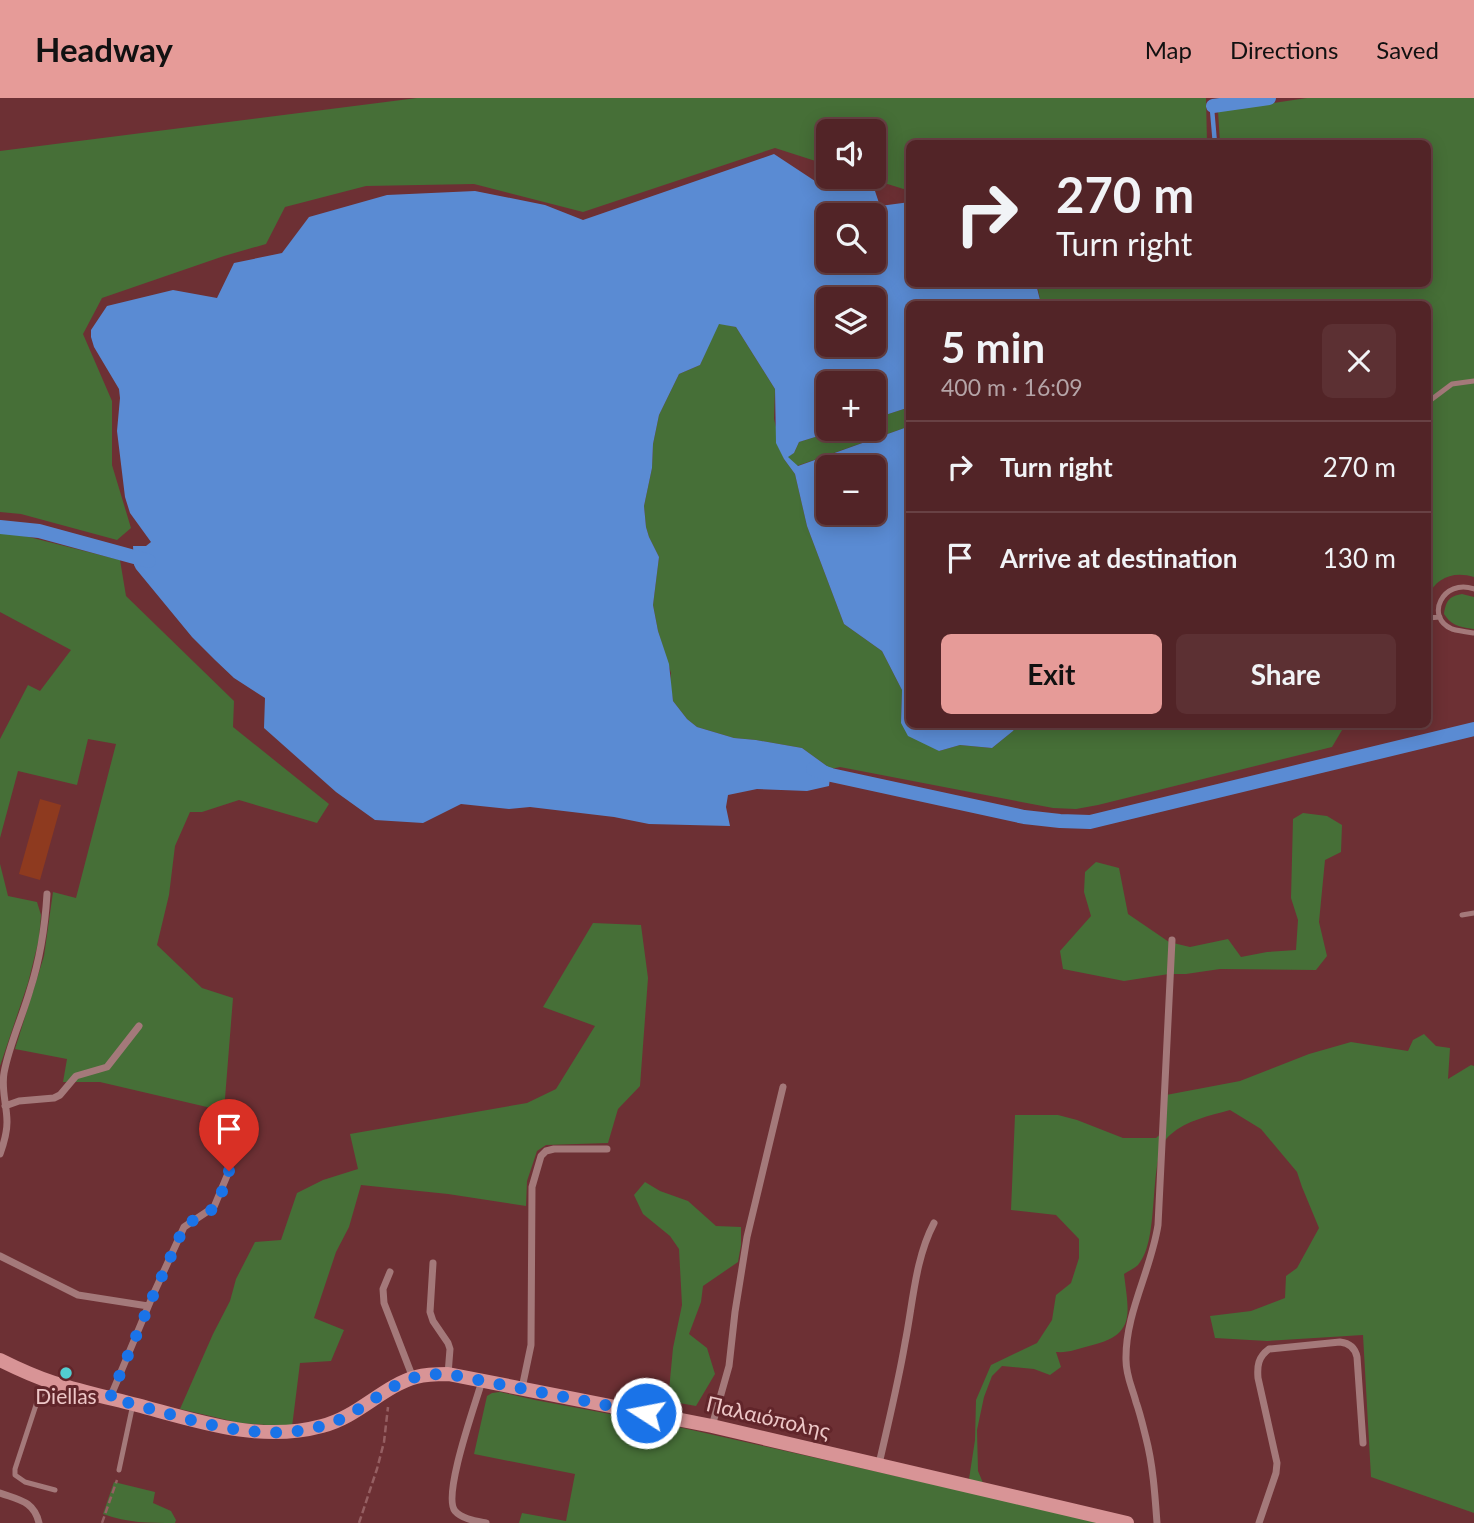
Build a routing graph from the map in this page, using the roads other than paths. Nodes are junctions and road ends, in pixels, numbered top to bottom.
1 (1474, 381) edge
2 (1431, 400) edge
3 (1474, 589) edge
4 (1440, 617) junction
5 (1431, 618) edge
6 (1474, 633) edge
7 (47, 894) dead end
8 (1474, 914) edge
9 (1462, 915) dead end
10 (1172, 940) dead end
11 (139, 1026) dead end
12 (783, 1087) dead end
13 (5, 1106) junction
14 (607, 1149) dead end
15 (0, 1154) edge
16 (229, 1171) dead end
17 (934, 1223) dead end
18 (0, 1256) edge
19 (433, 1263) dead end
20 (390, 1272) dead end
21 (148, 1306) junction
22 (0, 1360) edge
23 (448, 1374) junction
24 (414, 1378) junction
25 (482, 1380) junction
26 (55, 1383) junction
27 (522, 1388) junction
28 (110, 1398) junction
29 (133, 1404) junction
30 (712, 1426) junction
31 (1363, 1443) dead end
32 (879, 1465) junction
33 (120, 1470) road end
34 (55, 1490) dead end
35 (0, 1493) edge
36 (39, 1523) edge
37 (486, 1523) edge
38 (1127, 1523) edge
39 (1157, 1523) edge
40 (1259, 1523) edge

1 - 2 lane
3 - 4 lane
4 - 5 lane
4 - 6 lane
7 - 13 street
8 - 9 lane
10 - 39 street
11 - 13 street
12 - 30 street
13 - 15 street
14 - 27 street
16 - 21 street
17 - 32 street
18 - 21 street
19 - 23 street
20 - 24 street
21 - 28 street
22 - 26 main road, Παλαιόπολης
23 - 24 main road, Παλαιόπολης
23 - 25 main road, Παλαιόπολης
24 - 29 main road, Παλαιόπολης
25 - 27 main road, Παλαιόπολης
25 - 37 street
26 - 28 main road, Παλαιόπολης
26 - 34 lane
27 - 30 main road, Παλαιόπολης
28 - 29 main road, Παλαιόπολης
29 - 33 lane
30 - 32 main road, Παλαιόπολης
31 - 40 street
32 - 38 main road, Παλαιόπολης
35 - 36 street

